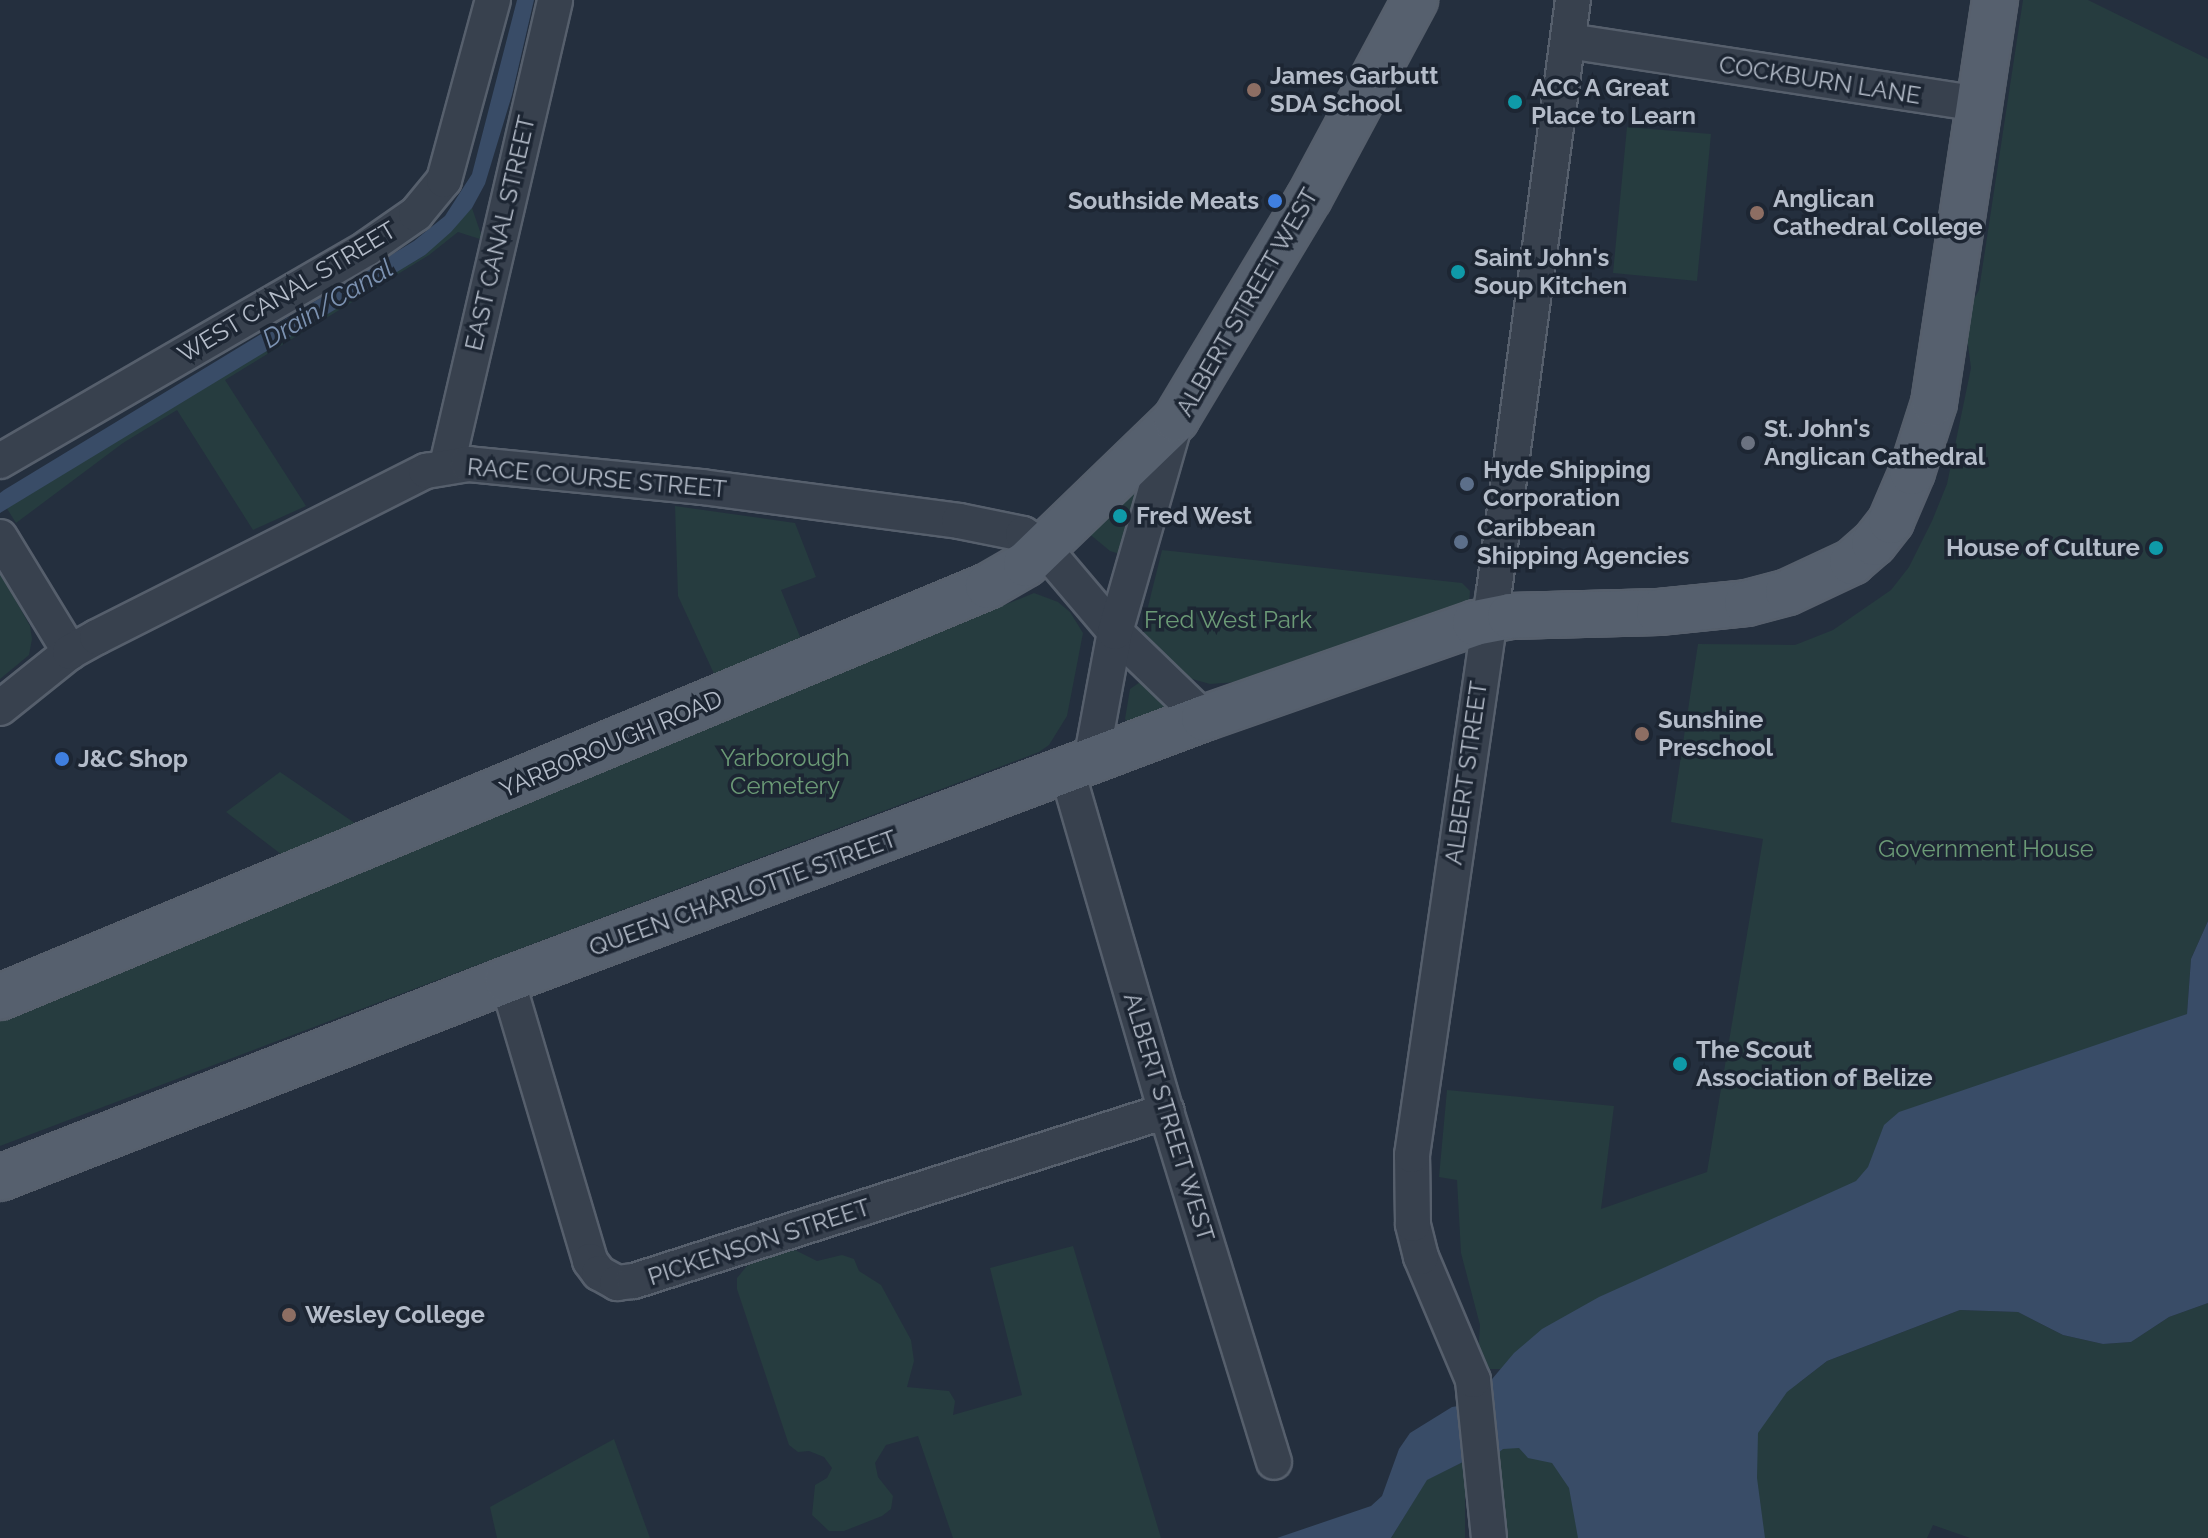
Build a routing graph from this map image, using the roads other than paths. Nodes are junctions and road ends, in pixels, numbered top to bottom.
1 (493, 0) edge
2 (555, 0) edge
3 (1415, 0) edge
4 (1573, 0) edge
5 (1995, 0) edge
6 (1568, 41) junction
7 (1978, 104) junction
8 (1176, 419) junction
9 (0, 461) edge
10 (447, 465) junction
11 (0, 537) edge
12 (1043, 547) junction
13 (1489, 618) junction
14 (1115, 632) junction
15 (70, 652) junction
16 (0, 708) edge
17 (1204, 718) junction
18 (1079, 766) junction
19 (507, 980) junction
20 (0, 997) edge
21 (1166, 1111) junction
22 (0, 1178) edge
23 (1274, 1462) dead end
24 (1489, 1538) edge

1 - 9 street, WEST CANAL STREET
2 - 10 street, EAST CANAL STREET
3 - 8 main road, ALBERT STREET WEST
4 - 6 street, ALBERT STREET
5 - 7 main road, QUEEN CHARLOTTE STREET
6 - 7 street, COCKBURN LANE
6 - 13 street, ALBERT STREET
7 - 13 main road, QUEEN CHARLOTTE STREET
8 - 12 main road, YARBOROUGH ROAD
8 - 14 street, ALBERT STREET WEST
10 - 12 street, RACE COURSE STREET
10 - 15 street, RACE COURSE STREET
11 - 15 street
12 - 14 street, RACE COURSE STREET
12 - 20 main road, YARBOROUGH ROAD
13 - 17 main road, QUEEN CHARLOTTE STREET
13 - 24 street, ALBERT STREET
14 - 17 street, RACE COURSE STREET
14 - 18 street, ALBERT STREET WEST
15 - 16 street, RACE COURSE STREET
17 - 18 main road, QUEEN CHARLOTTE STREET
18 - 19 main road, QUEEN CHARLOTTE STREET
18 - 21 street, ALBERT STREET WEST
19 - 21 street, PICKENSON STREET
19 - 22 main road, QUEEN CHARLOTTE STREET
21 - 23 street, ALBERT STREET WEST

